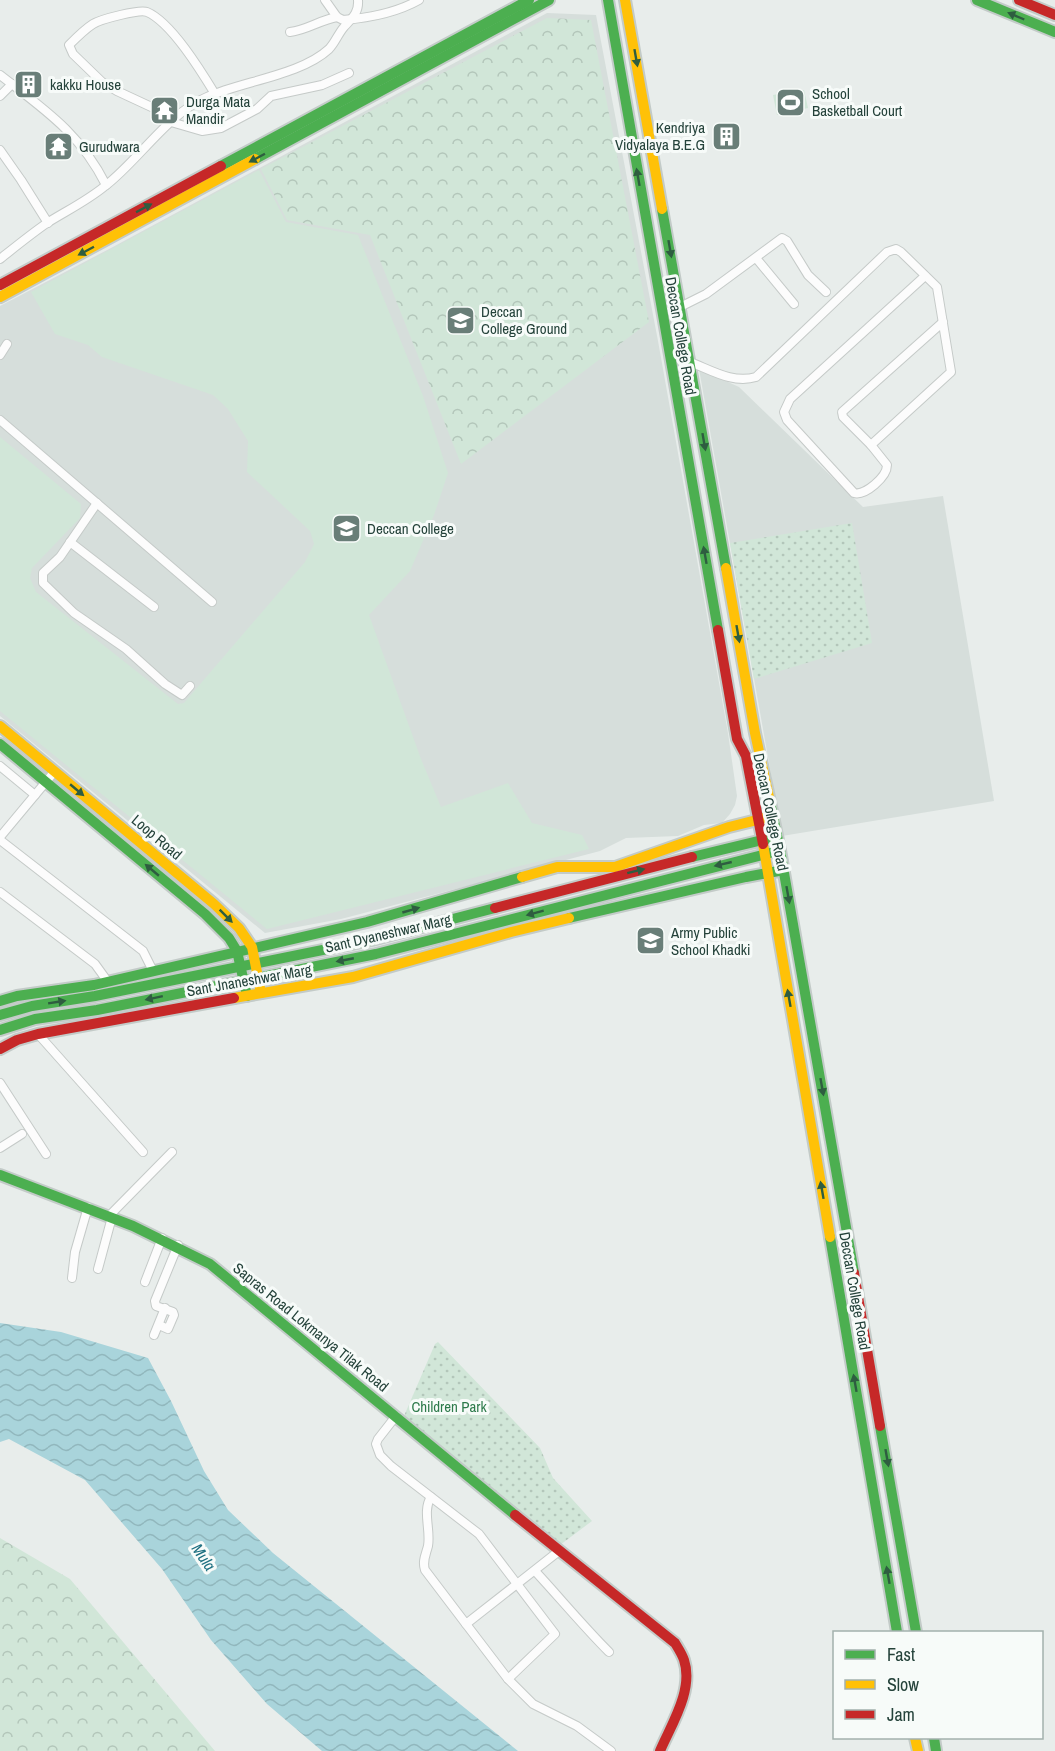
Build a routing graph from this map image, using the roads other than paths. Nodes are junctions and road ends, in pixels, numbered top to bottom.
1 (325, 0) edge
2 (358, 0) edge
3 (419, 0) edge
4 (529, 0) edge
5 (549, 0) edge
6 (608, 0) edge
7 (625, 0) edge
8 (977, 0) edge
9 (1019, 0) edge
10 (1055, 15) edge
11 (338, 17) junction
12 (351, 19) junction
13 (290, 32) dead end
14 (1055, 33) edge
15 (349, 74) dead end
16 (0, 75) edge
17 (12, 84) junction
18 (215, 94) junction
19 (0, 96) edge
20 (171, 122) junction
21 (0, 150) edge
22 (106, 185) junction
23 (48, 223) junction
24 (756, 258) junction
25 (0, 259) edge
26 (926, 276) junction
27 (0, 285) edge
28 (826, 292) dead end
29 (0, 297) edge
30 (794, 304) dead end
31 (680, 307) junction
32 (943, 322) junction
33 (7, 344) dead end
34 (0, 355) edge
35 (690, 362) junction
36 (0, 420) edge
37 (871, 445) junction
38 (97, 503) junction
39 (70, 542) junction
40 (212, 602) dead end
41 (154, 608) dead end
42 (190, 686) dead end
43 (0, 726) edge
44 (0, 744) edge
45 (0, 766) edge
46 (55, 771) junction
47 (46, 782) junction
48 (35, 795) junction
49 (773, 816) junction
50 (757, 820) junction
51 (778, 837) junction
52 (0, 838) edge
53 (760, 840) junction
54 (780, 850) junction
55 (764, 855) junction
56 (596, 868) junction
57 (784, 870) junction
58 (768, 872) junction
59 (597, 881) junction
60 (0, 892) edge
61 (252, 947) junction
62 (237, 951) junction
63 (255, 963) junction
64 (241, 966) junction
65 (153, 971) junction
66 (258, 976) junction
67 (244, 980) junction
68 (108, 982) junction
69 (261, 993) junction
70 (247, 996) junction
71 (0, 1001) edge
72 (0, 1015) edge
73 (0, 1030) edge
74 (38, 1034) junction
75 (0, 1049) edge
76 (0, 1083) edge
77 (22, 1134) dead end
78 (0, 1148) edge
79 (143, 1152) dead end
80 (172, 1152) dead end
81 (46, 1154) dead end
82 (0, 1175) edge
83 (88, 1207) junction
84 (110, 1216) junction
85 (162, 1238) junction
86 (178, 1245) junction
87 (98, 1269) dead end
88 (72, 1278) dead end
89 (145, 1282) dead end
90 (154, 1335) dead end
91 (396, 1416) junction
92 (431, 1497) junction
93 (559, 1551) junction
94 (535, 1571) junction
95 (518, 1584) junction
96 (466, 1624) junction
97 (897, 1631) edge
98 (916, 1631) edge
99 (609, 1652) dead end
100 (508, 1679) junction
101 (611, 1751) edge
102 (660, 1751) edge

1 - 11 street
2 - 12 street
3 - 12 street
27 -> 4 main road
5 -> 29 main road
50 -> 6 main road, Deccan College Road
7 -> 31 main road, Deccan College Road
14 -> 8 main road
9 - 10 main road
11 - 12 street
11 - 13 street
12 - 18 street
15 - 20 street
16 - 17 street
17 - 19 street
17 - 22 street
18 - 20 street
18 - 20 street
20 - 22 street
21 - 23 street
22 - 23 street
23 - 25 street
24 - 28 street
24 - 30 street
24 - 31 street
26 - 32 street
26 - 35 street
26 - 37 street
31 - 35 main road, Deccan College Road
32 - 37 street
32 - 37 street
33 - 34 street
35 -> 49 main road, Deccan College Road
36 - 38 street
38 - 39 street
38 - 40 street
39 - 41 street
39 - 42 street
43 - 46 main road, Loop Road
44 - 47 main road, Loop Road
45 - 48 street
46 - 47 street
46 -> 61 main road, Loop Road
47 - 48 street
62 -> 47 main road, Loop Road
48 - 52 street
49 - 50 main road, Sant Jnaneshwar Marg
49 - 51 main road, Deccan College Road
50 - 53 main road, Deccan College Road
50 - 56 main road, Sant Jnaneshwar Marg
51 - 53 main road, Sant Dyaneshwar Marg
51 - 54 main road, Deccan College Road
52 - 65 street
53 - 55 main road, Deccan College Road
59 -> 53 main road, Sant Dyaneshwar Marg
54 - 55 main road, Sant Dyaneshwar Marg
54 - 57 main road, Deccan College Road
55 - 58 main road, Deccan College Road
55 -> 66 main road, Sant Dyaneshwar Marg
56 - 59 main road
61 -> 56 main road, Sant Jnaneshwar Marg
57 - 58 main road, Sant Jnaneshwar Marg
57 -> 98 main road, Deccan College Road
58 - 69 main road, Sant Jnaneshwar Marg
97 -> 58 main road, Deccan College Road
59 - 63 main road, Sant Dyaneshwar Marg
60 - 68 street
61 - 62 main road, Sant Jnaneshwar Marg
61 - 63 main road, Loop Road
62 - 64 main road, Loop Road
62 - 65 main road, Sant Jnaneshwar Marg
63 - 64 main road, Sant Dyaneshwar Marg
63 - 66 main road, Loop Road
64 - 67 main road, Loop Road
72 -> 64 main road, Sant Dyaneshwar Marg
65 - 68 main road, Sant Jnaneshwar Marg
66 - 67 main road, Sant Dyaneshwar Marg
66 - 69 main road, Loop Road
67 - 70 main road, Loop Road
67 -> 73 main road, Sant Dyaneshwar Marg
68 - 71 main road, Sant Jnaneshwar Marg
69 - 70 main road, Sant Jnaneshwar Marg
70 - 74 main road, Sant Jnaneshwar Marg
74 - 75 main road, Sant Jnaneshwar Marg
74 - 79 street
76 - 81 street
77 - 78 street
80 - 84 street
82 - 83 main road, Sapras Road Lokmanya Tilak Road
83 - 84 main road, Sapras Road Lokmanya Tilak Road
83 - 88 street
84 - 85 main road, Sapras Road Lokmanya Tilak Road
84 - 87 street
85 - 86 main road, Sapras Road Lokmanya Tilak Road
85 - 89 street
86 - 90 street
86 - 91 main road, Sapras Road Lokmanya Tilak Road
91 - 92 street
91 - 93 main road, Sapras Road Lokmanya Tilak Road
92 - 95 street
92 - 96 street
93 - 94 street
93 - 102 main road, Sapras Road Lokmanya Tilak Road
94 - 95 street
94 - 99 street
95 - 96 street
95 - 100 street
96 - 100 street
100 - 101 street

